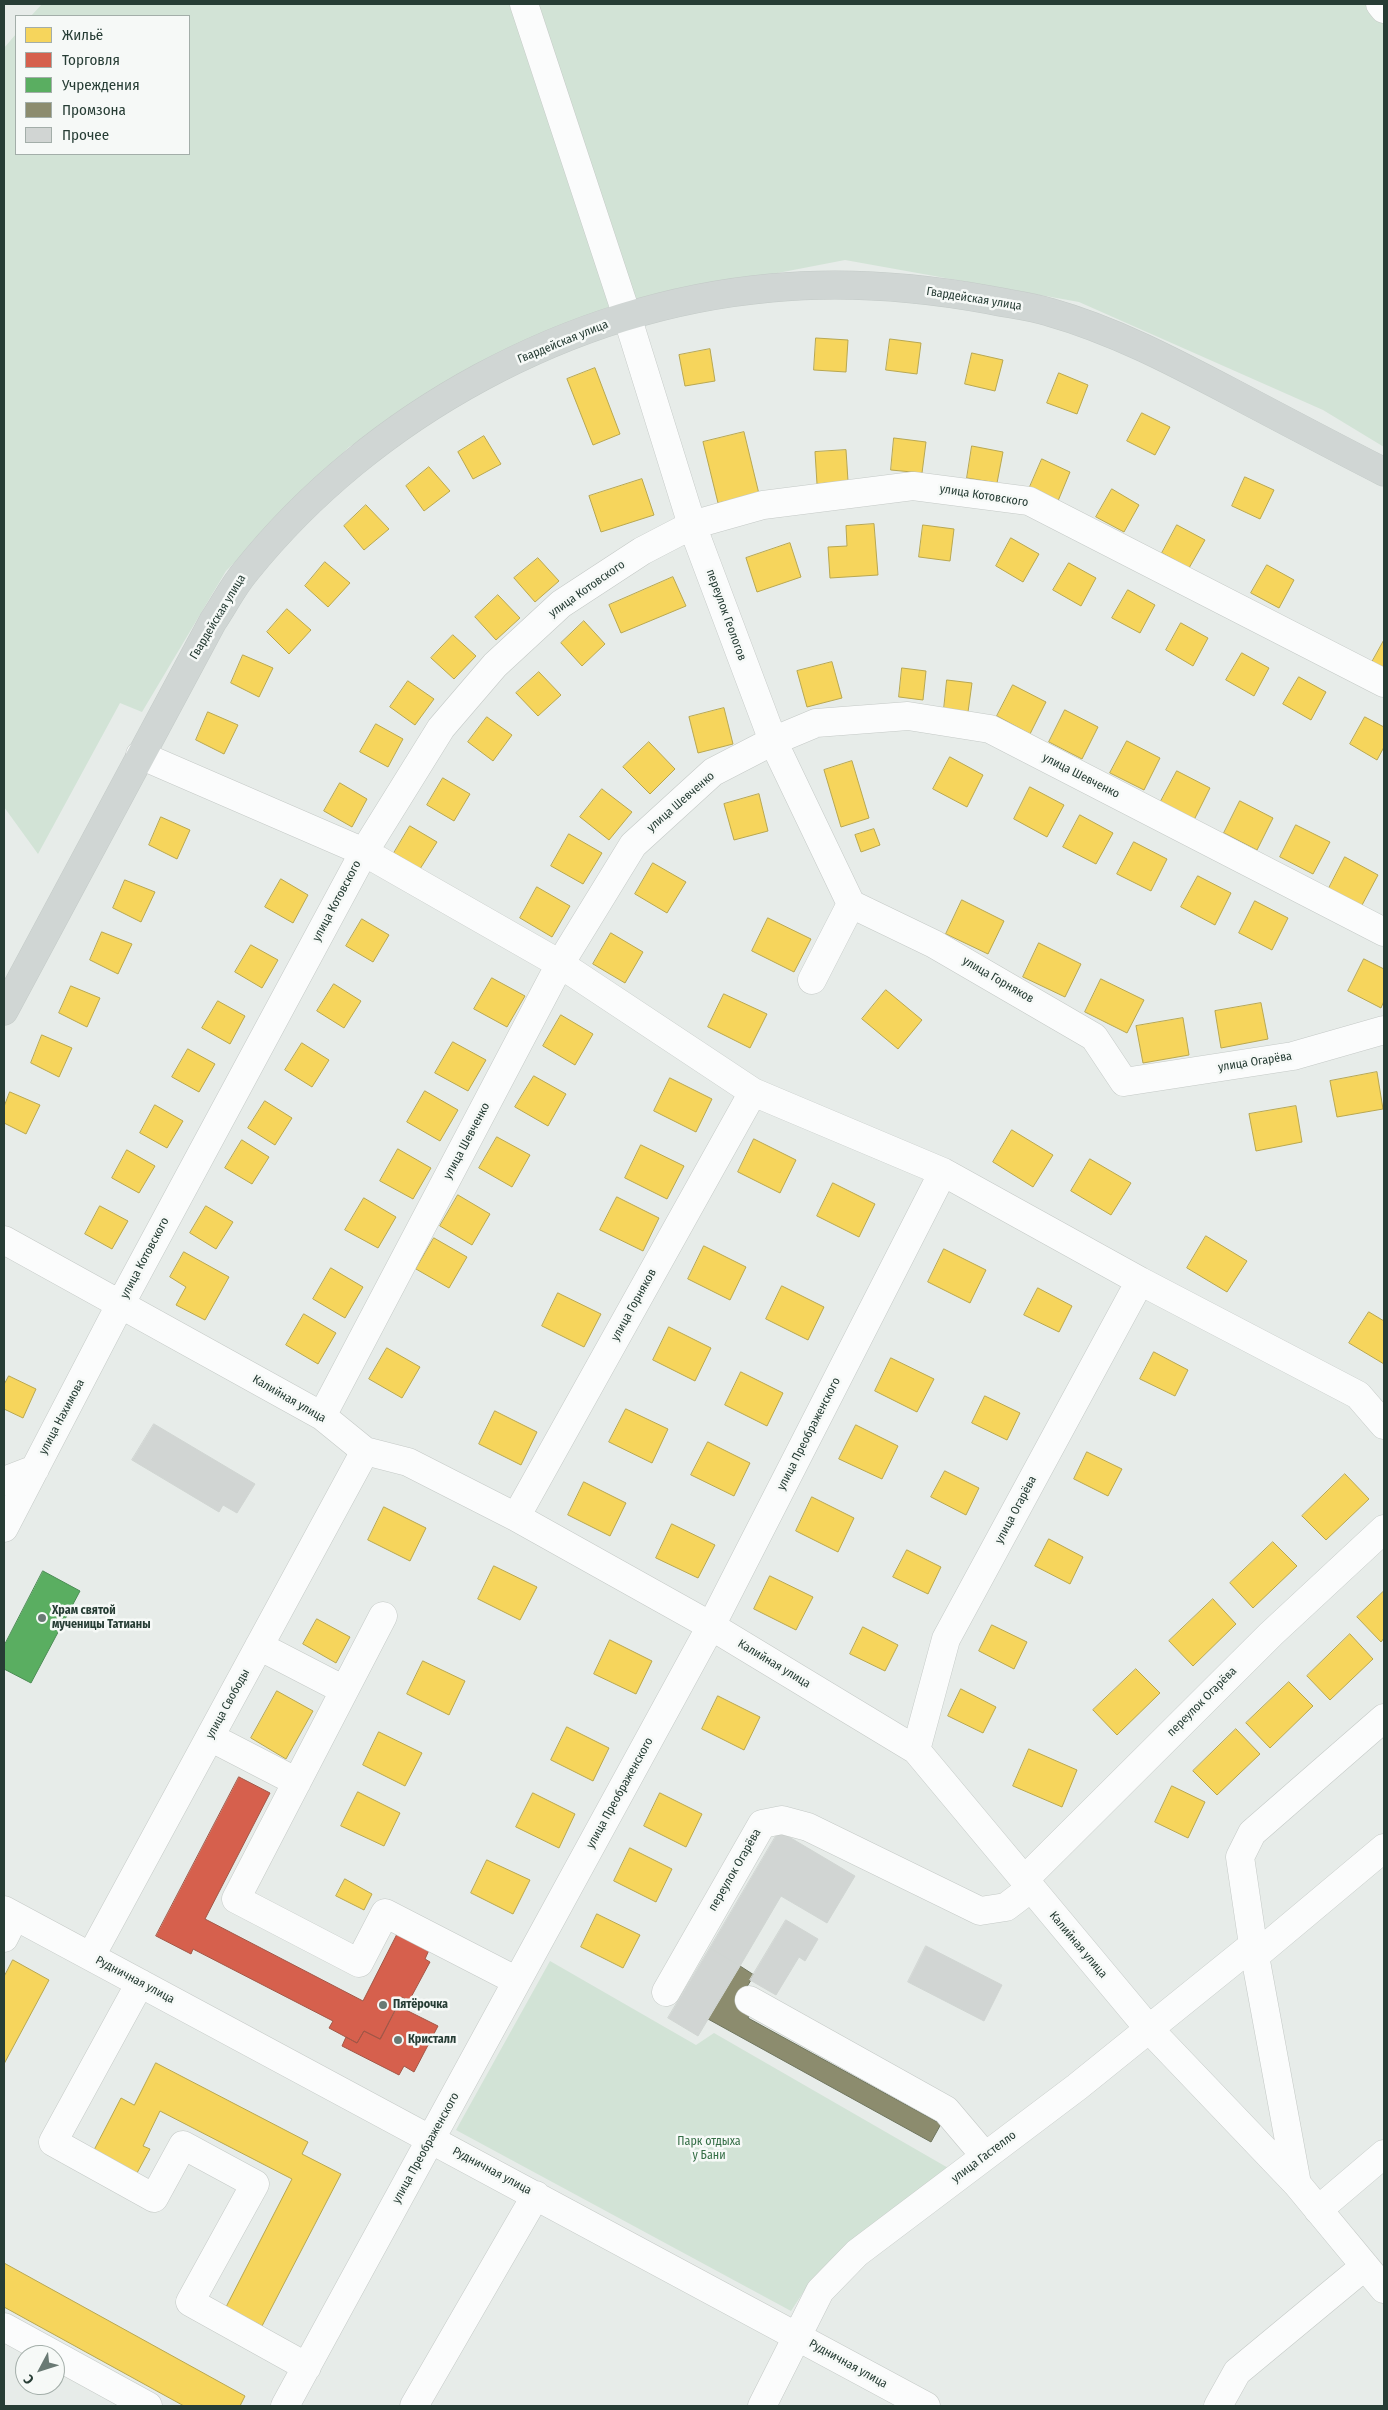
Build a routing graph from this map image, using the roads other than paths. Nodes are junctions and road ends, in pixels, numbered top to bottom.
1 (524, 4) edge
2 (1380, 4) edge
3 (1384, 9) edge
4 (627, 316) junction
5 (1384, 472) edge
6 (692, 525) junction
7 (1384, 683) edge
8 (772, 741) junction
9 (140, 755) junction
10 (364, 852) junction
11 (851, 904) junction
12 (1384, 932) edge
13 (560, 964) junction
14 (812, 980) dead end
15 (4, 1011) edge
16 (1384, 1030) edge
17 (1124, 1082) joint
18 (752, 1092) junction
19 (943, 1172) junction
20 (4, 1240) edge
21 (1140, 1281) junction
22 (120, 1305) junction
23 (322, 1416) junction
24 (1384, 1425) edge
25 (365, 1451) junction
26 (35, 1469) junction
27 (4, 1481) edge
28 (516, 1518) junction
29 (4, 1528) edge
30 (1384, 1529) edge
31 (383, 1616) dead end
32 (711, 1626) junction
33 (259, 1646) junction
34 (344, 1690) junction
35 (1384, 1718) edge
36 (210, 1737) junction
37 (916, 1750) junction
38 (297, 1782) junction
39 (1384, 1848) edge
40 (1028, 1884) junction
41 (8, 1922) edge
42 (1254, 1951) junction
43 (90, 1956) junction
44 (517, 1981) junction
45 (140, 1983) junction
46 (666, 1992) dead end
47 (749, 2000) dead end
48 (1149, 2029) junction
49 (431, 2139) junction
50 (991, 2152) junction
51 (1384, 2154) edge
52 (1297, 2184) junction
53 (536, 2195) junction
54 (1318, 2210) junction
55 (1364, 2266) junction
56 (1384, 2290) edge
57 (4, 2327) edge
58 (798, 2337) junction
59 (37, 2345) edge
60 (65, 2360) edge
61 (307, 2367) junction
62 (148, 2406) edge
63 (285, 2406) edge
64 (414, 2406) edge
65 (762, 2406) edge
66 (926, 2406) edge
67 (1218, 2406) edge

1 - 4 street, переулок Геологов
2 - 3 street
4 - 5 main road, Гвардейская улица
4 - 6 street, переулок Геологов
4 - 9 main road, Гвардейская улица
6 - 7 street, улица Котовского
6 - 8 street, переулок Геологов
6 - 10 street, улица Котовского
8 - 11 street, переулок Геологов
8 - 12 street, улица Шевченко
8 - 13 street, улица Шевченко
9 - 10 street
9 - 15 main road, Гвардейская улица
10 - 13 street
10 - 22 street, улица Котовского
11 - 14 street
11 - 17 street, улица Горняков
13 - 18 street
13 - 23 street, улица Шевченко
16 - 17 street, улица Огарёва
18 - 19 street
18 - 28 street, улица Горняков
19 - 21 street
19 - 32 street, улица Преображенского
20 - 22 street, Калийная улица
21 - 24 street
21 - 37 street, улица Огарёва
22 - 23 street, Калийная улица
22 - 26 street, улица Нахимова
23 - 25 street, Калийная улица
25 - 28 street, Калийная улица
25 - 33 street, улица Свободы
26 - 27 street
26 - 29 street, улица Нахимова
28 - 32 street, Калийная улица
30 - 40 street, переулок Огарёва
31 - 34 street
32 - 37 street, Калийная улица
32 - 44 street, улица Преображенского
33 - 34 street
33 - 36 street, улица Свободы
34 - 38 street
35 - 42 street
36 - 38 street
36 - 43 street, улица Свободы
37 - 40 street, Калийная улица
38 - 44 street
39 - 42 street, улица Гастелло
40 - 46 street, переулок Огарёва
40 - 48 street, Калийная улица
41 - 43 street, Рудничная улица
42 - 48 street, улица Гастелло
42 - 52 street
43 - 45 street, Рудничная улица
44 - 49 street, улица Преображенского
45 - 49 street, Рудничная улица
45 - 61 street
47 - 50 street
48 - 50 street, улица Гастелло
48 - 52 street, Калийная улица
49 - 53 street, Рудничная улица
49 - 61 street, улица Преображенского
50 - 58 street, улица Гастелло
51 - 54 street
52 - 54 street, Калийная улица
53 - 58 street, Рудничная улица
53 - 64 street
54 - 55 street, Калийная улица
55 - 56 street, Калийная улица
55 - 67 street
57 - 59 street
58 - 65 street, улица Гастелло
58 - 66 street, Рудничная улица
60 - 62 street
61 - 63 street, улица Преображенского

